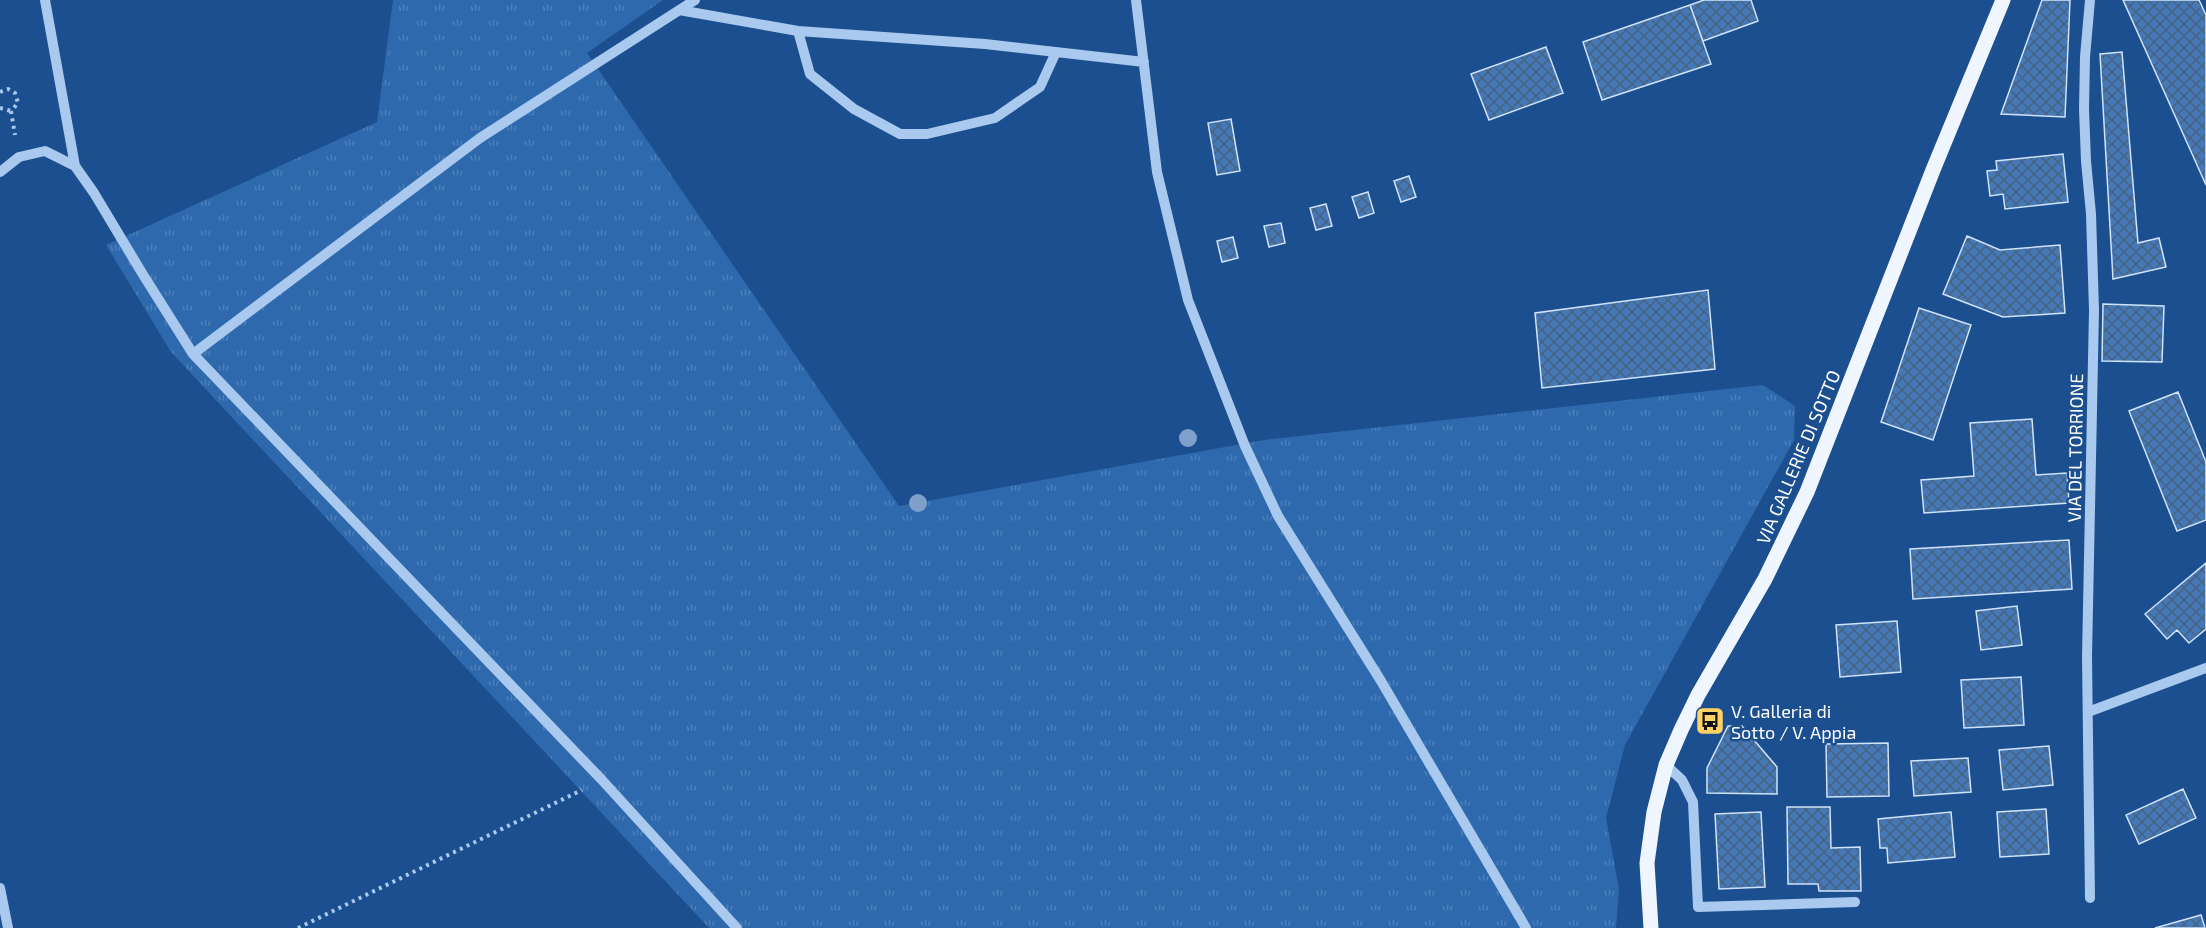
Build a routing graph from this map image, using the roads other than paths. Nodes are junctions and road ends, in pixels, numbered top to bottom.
1 (45, 0) edge
2 (695, 0) edge
3 (1136, 0) edge
4 (2003, 0) edge
5 (2090, 0) edge
6 (679, 10) junction
7 (798, 31) junction
8 (1056, 52) junction
9 (1144, 62) junction
10 (75, 166) junction
11 (0, 172) edge
12 (193, 354) junction
13 (2206, 668) edge
14 (2088, 712) junction
15 (1666, 765) junction
16 (0, 888) edge
17 (2090, 898) dead end
18 (1855, 902) dead end
19 (8, 928) edge
20 (736, 928) edge
21 (1526, 928) edge
22 (1651, 928) edge

1 - 10 street
2 - 6 street
3 - 9 street
4 - 15 main road, VIA GALLERIE DI SOTTO
5 - 14 street, VIA DEL TORRIONE
6 - 7 street
6 - 12 street
7 - 8 street
7 - 8 street
8 - 9 street
9 - 21 street
10 - 11 street
10 - 12 street
12 - 20 street
13 - 14 street
14 - 17 street, VIA DEL TORRIONE
15 - 18 street
15 - 22 main road, VIA GALLERIE DI SOTTO
16 - 19 street

